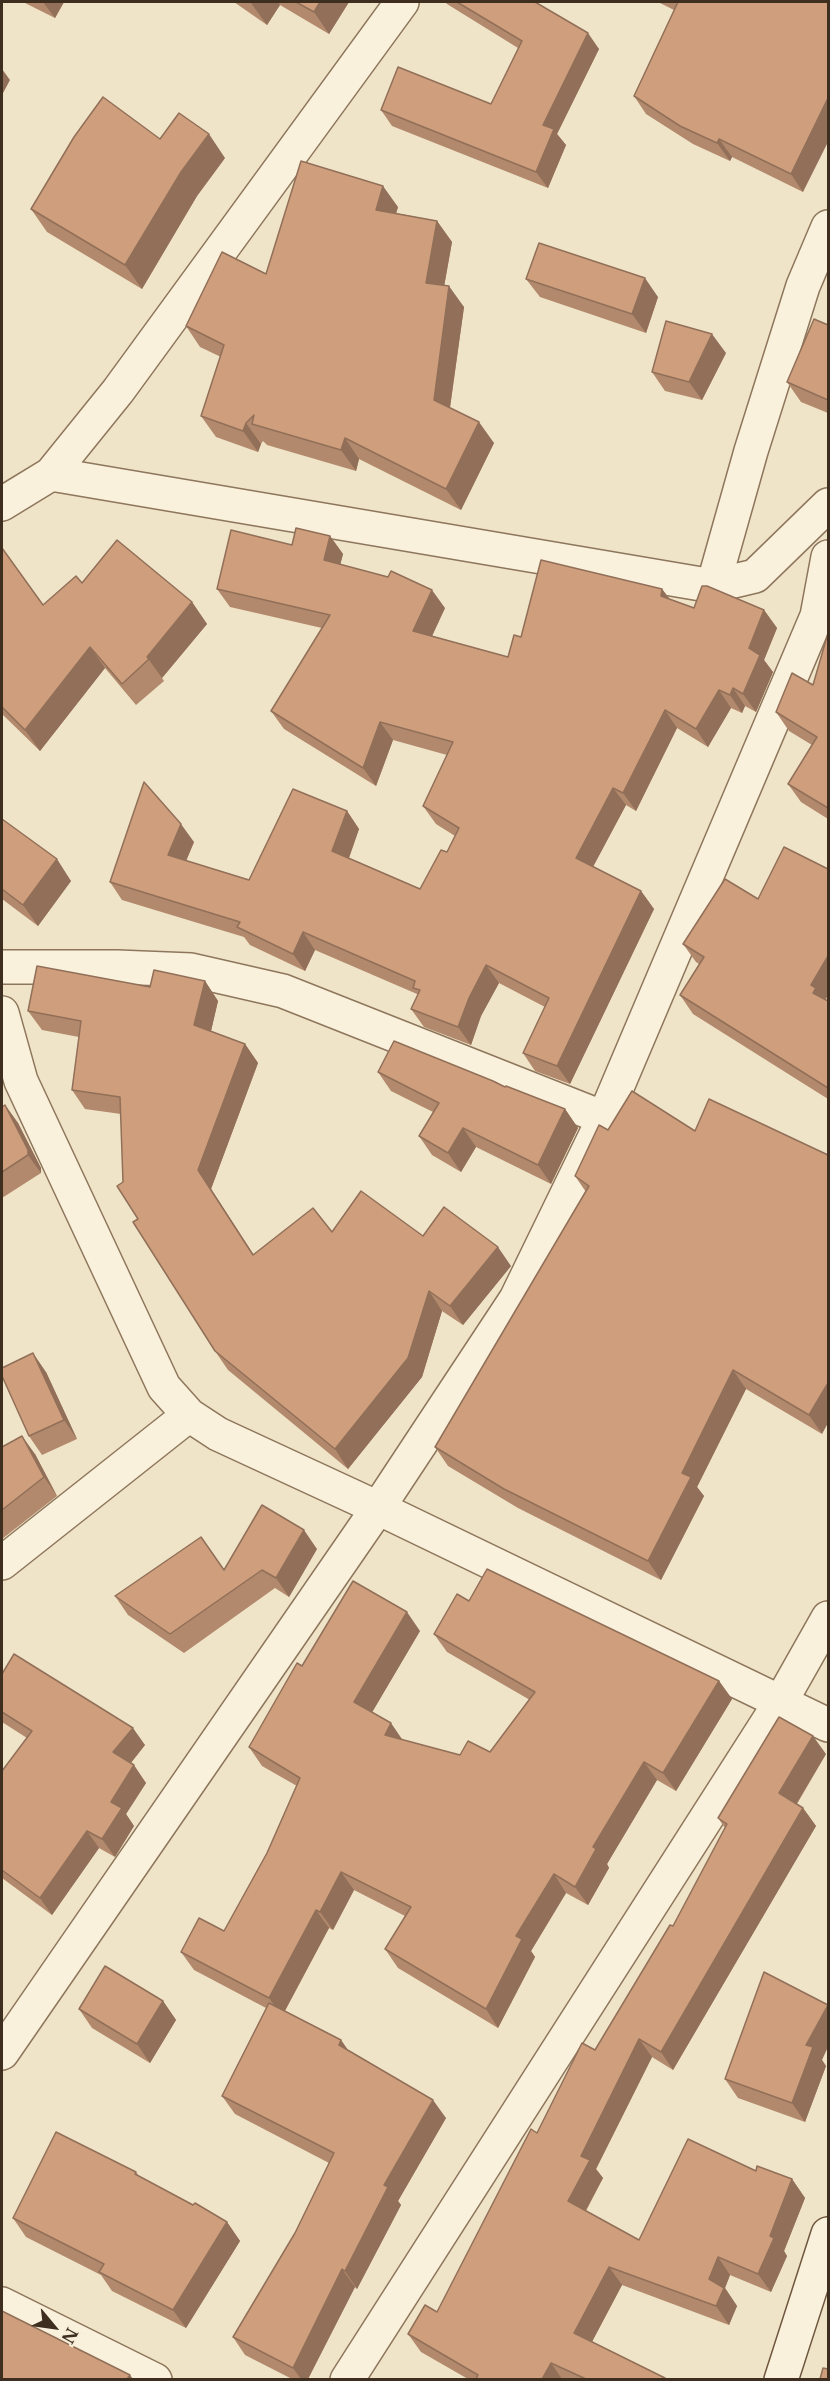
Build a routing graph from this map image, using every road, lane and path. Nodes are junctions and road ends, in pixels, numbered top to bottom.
1 (402, 2) edge
2 (828, 227) edge
3 (51, 474) junction
4 (2, 504) edge
5 (828, 505) edge
6 (828, 556) edge
7 (713, 586) junction
8 (2, 967) edge
9 (2, 1013) edge
10 (11, 1085) edge
11 (604, 1118) junction
12 (189, 1415) junction
13 (378, 1508) junction
14 (2, 1563) edge
15 (828, 1618) edge
16 (780, 1702) junction
17 (828, 1725) edge
18 (2, 2053) edge
19 (828, 2234) edge
20 (2, 2304) edge
21 (155, 2379) edge
22 (347, 2379) edge
23 (781, 2379) edge

1 - 3 street
2 - 7 street
3 - 4 street
3 - 7 street
5 - 7 street
6 - 11 street
8 - 11 street
9 - 10 street
10 - 12 street
11 - 13 street
12 - 13 street
12 - 14 street
13 - 16 street
13 - 18 street
15 - 16 street
16 - 17 street
16 - 22 street
19 - 23 street
20 - 21 street

